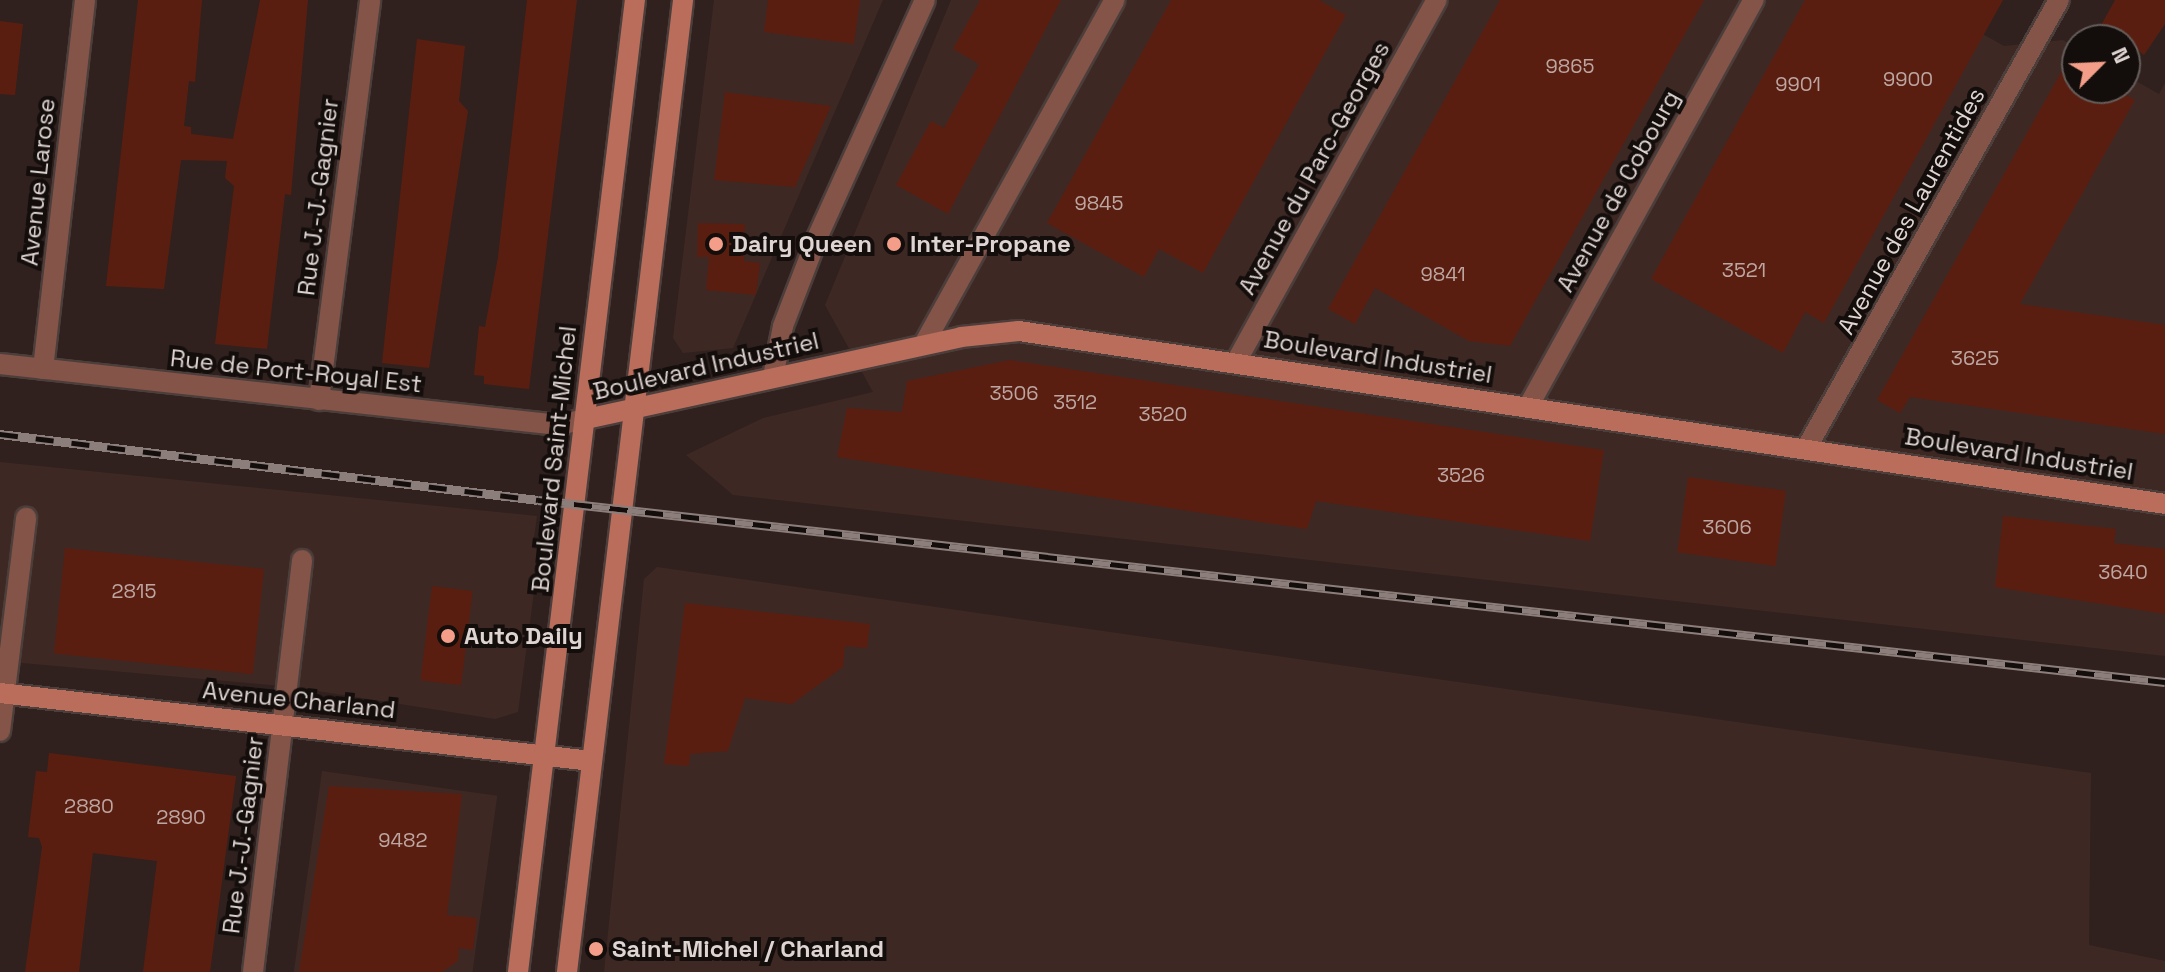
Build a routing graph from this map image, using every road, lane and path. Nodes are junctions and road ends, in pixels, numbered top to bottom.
1 (85, 0) edge
2 (370, 0) edge
3 (635, 0) edge
4 (683, 0) edge
5 (925, 0) edge
6 (1115, 0) edge
7 (1437, 0) edge
8 (1754, 0) edge
9 (2059, 0) edge
10 (924, 344) junction
11 (1236, 362) junction
12 (0, 364) edge
13 (43, 369) junction
14 (773, 377) junction
15 (319, 400) junction
16 (1528, 407) junction
17 (633, 409) junction
18 (586, 419) junction
19 (1807, 447) junction
20 (2165, 504) edge
21 (26, 518) dead end
22 (302, 560) dead end
23 (2, 693) edge
24 (282, 724) junction
25 (0, 731) edge
26 (545, 755) junction
27 (591, 761) junction
28 (253, 972) edge
29 (518, 972) edge
30 (567, 972) edge

1 - 13 street, Avenue Larose
2 - 15 street, Rue J.-J.-Gagnier
3 - 18 street, Boulevard Saint-Michel
4 - 17 street
5 - 14 street
6 - 10 street
7 - 11 street, Avenue du Parc-Georges
8 - 16 street, Avenue de Cobourg
9 - 19 street, Avenue des Laurentides
10 - 11 street, Boulevard Industriel
10 - 14 street, Boulevard Industriel
11 - 16 street, Boulevard Industriel
12 - 13 street, Rue de Port-Royal Est
13 - 15 street, Rue de Port-Royal Est
14 - 17 street, Boulevard Industriel
15 - 18 street, Rue de Port-Royal Est
16 - 19 street, Boulevard Industriel
17 - 18 street, Boulevard Industriel
17 - 27 street
18 - 26 street, Boulevard Saint-Michel
19 - 20 street, Boulevard Industriel
21 - 23 street
22 - 24 street, Rue J.-J.-Gagnier
23 - 24 street, Avenue Charland
23 - 25 street
24 - 26 street, Avenue Charland
24 - 28 street, Rue J.-J.-Gagnier
26 - 27 street, Avenue Charland
26 - 29 street, Boulevard Saint-Michel
27 - 30 street

